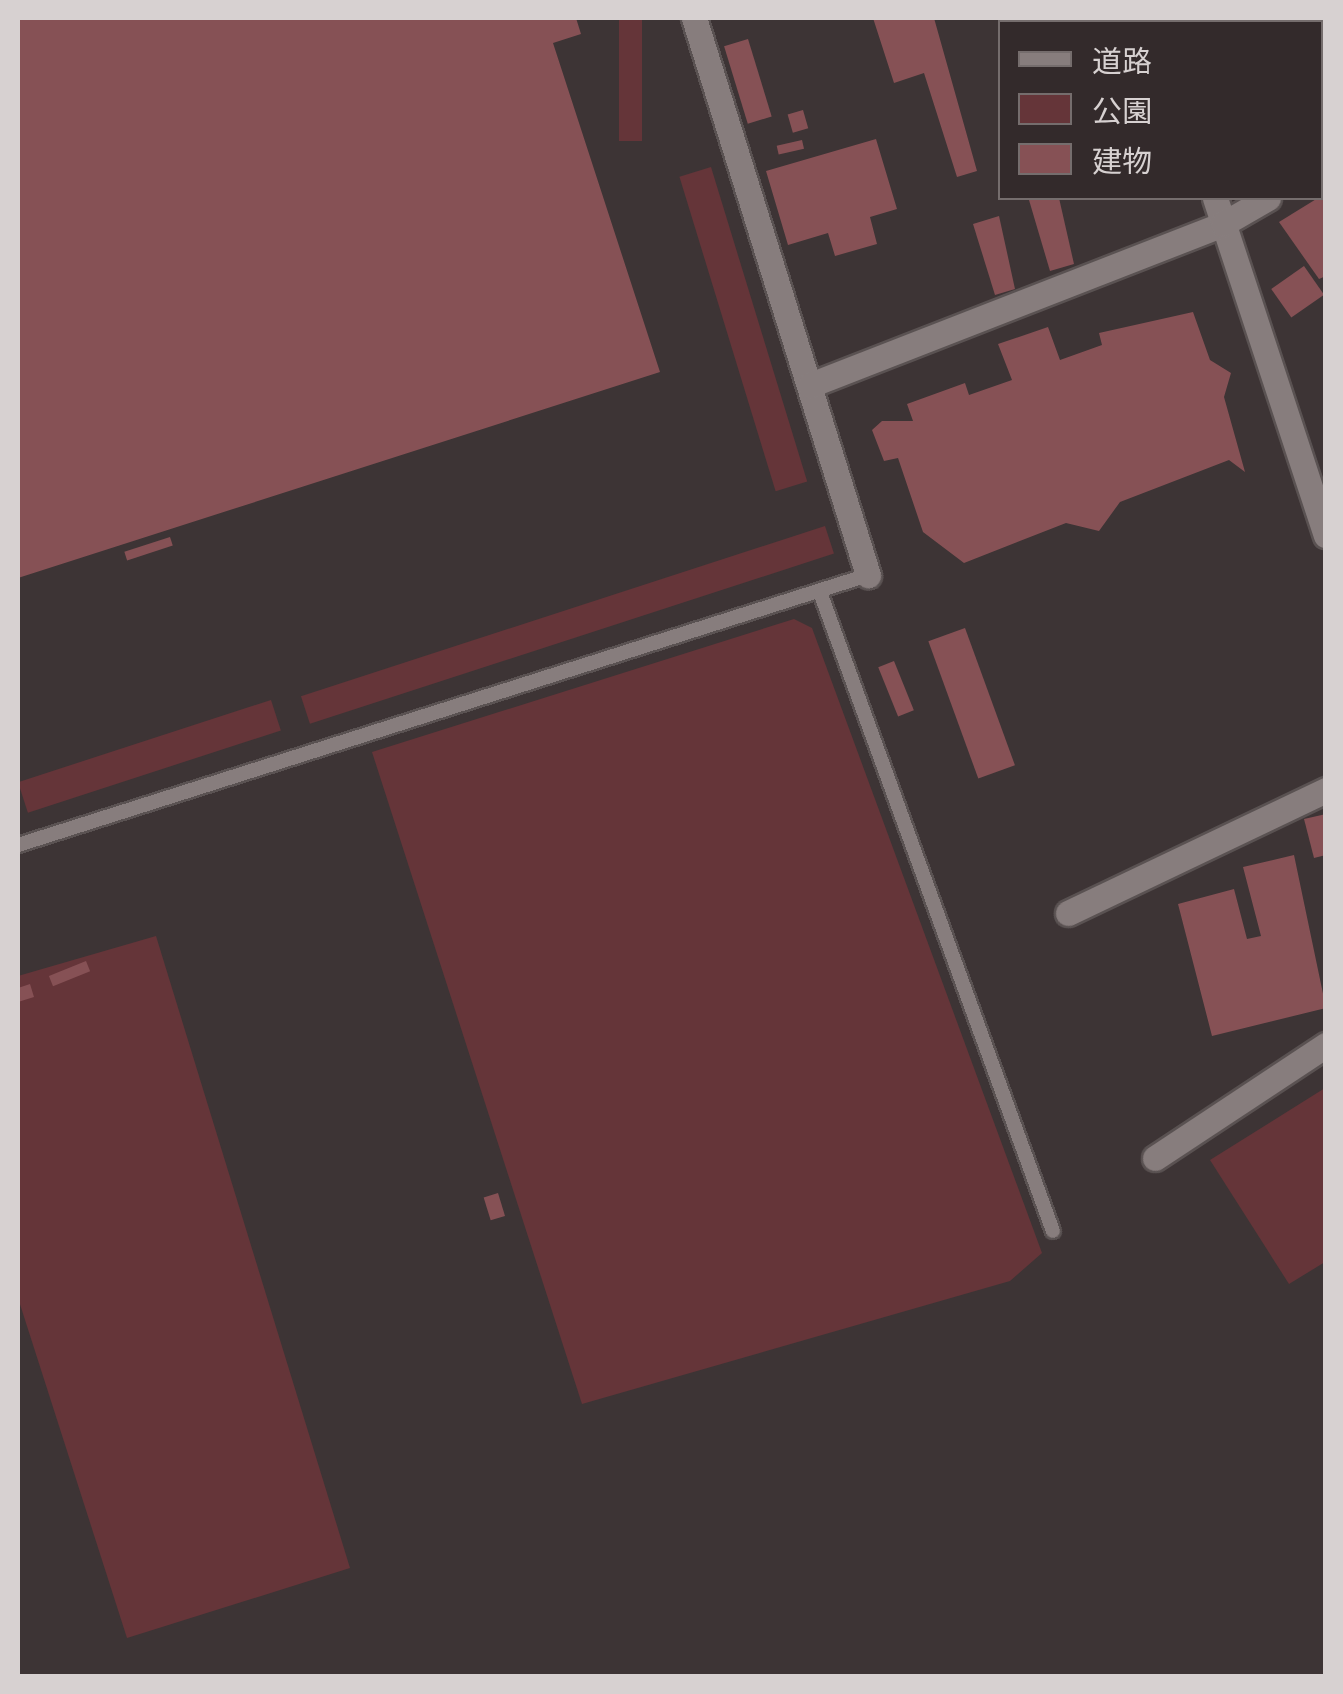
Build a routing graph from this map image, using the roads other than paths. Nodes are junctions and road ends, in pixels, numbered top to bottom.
1 (694, 18) edge
2 (1216, 200) edge
3 (1265, 200) edge
4 (1223, 224) junction
5 (810, 385) junction
6 (1326, 535) edge
7 (868, 575) joint
8 (820, 592) junction
9 (1326, 790) edge
10 (18, 846) edge
11 (1068, 912) dead end
12 (1326, 1046) edge
13 (1155, 1158) dead end
14 (1052, 1230) dead end

1 - 5 street
2 - 4 street
3 - 4 street
4 - 5 street
4 - 6 street
5 - 7 street
7 - 8 lane
8 - 10 lane
8 - 14 lane
9 - 11 street
12 - 13 street

